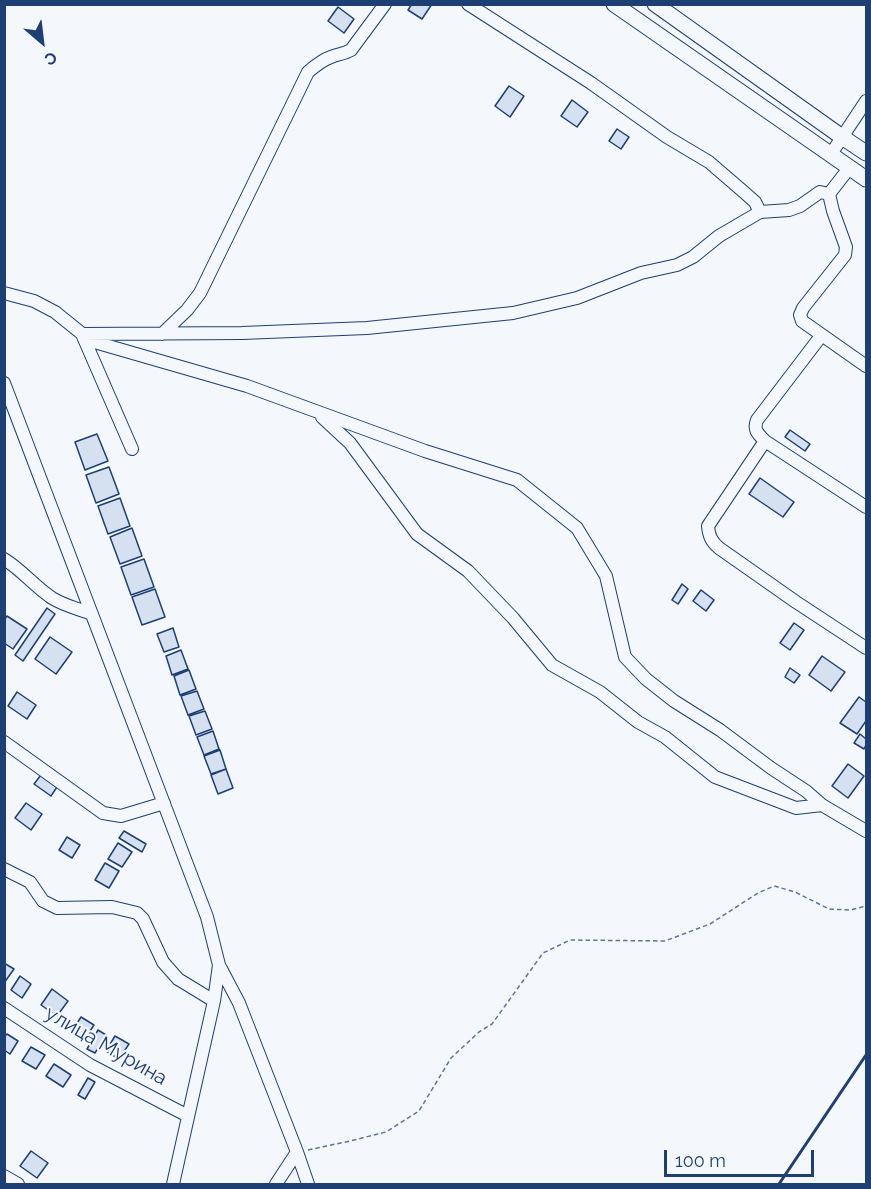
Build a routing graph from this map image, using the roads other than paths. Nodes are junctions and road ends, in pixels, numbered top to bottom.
1 (385, 4) edge
2 (468, 4) edge
3 (614, 4) edge
4 (655, 4) edge
5 (867, 101) edge
6 (842, 137) junction
7 (867, 153) edge
8 (831, 154) junction
9 (861, 172) edge
10 (829, 194) junction
11 (760, 212) junction
12 (4, 293) edge
13 (82, 334) junction
14 (162, 334) junction
15 (821, 336) junction
16 (867, 366) edge
17 (4, 383) edge
18 (317, 412) junction
19 (765, 441) junction
20 (132, 449) dead end
21 (867, 507) edge
22 (4, 559) edge
23 (92, 614) junction
24 (867, 648) edge
25 (4, 742) edge
26 (164, 803) junction
27 (822, 805) junction
28 (867, 831) edge
29 (4, 869) edge
30 (219, 965) junction
31 (214, 1001) junction
32 (4, 1008) edge
33 (188, 1116) junction
34 (297, 1152) junction
35 (4, 1176) edge
36 (18, 1185) edge
37 (173, 1185) edge
38 (276, 1185) edge
39 (308, 1185) edge

1 - 14 street
2 - 11 street
3 - 8 main road
4 - 6 main road
5 - 6 street
6 - 7 main road
6 - 8 street
8 - 9 main road
9 - 10 street
10 - 11 street
10 - 15 street
11 - 14 street
12 - 13 street
13 - 14 street
13 - 18 street
13 - 20 street
15 - 16 street
15 - 19 street
17 - 23 street
18 - 27 street
18 - 27 street
19 - 21 street
19 - 24 street
22 - 23 street
23 - 26 street
25 - 26 street
26 - 30 street
27 - 28 street
29 - 31 street
30 - 31 street
30 - 34 street
31 - 33 street
32 - 33 street, улица Мурина
33 - 37 street
34 - 38 street
34 - 39 street
35 - 36 street

